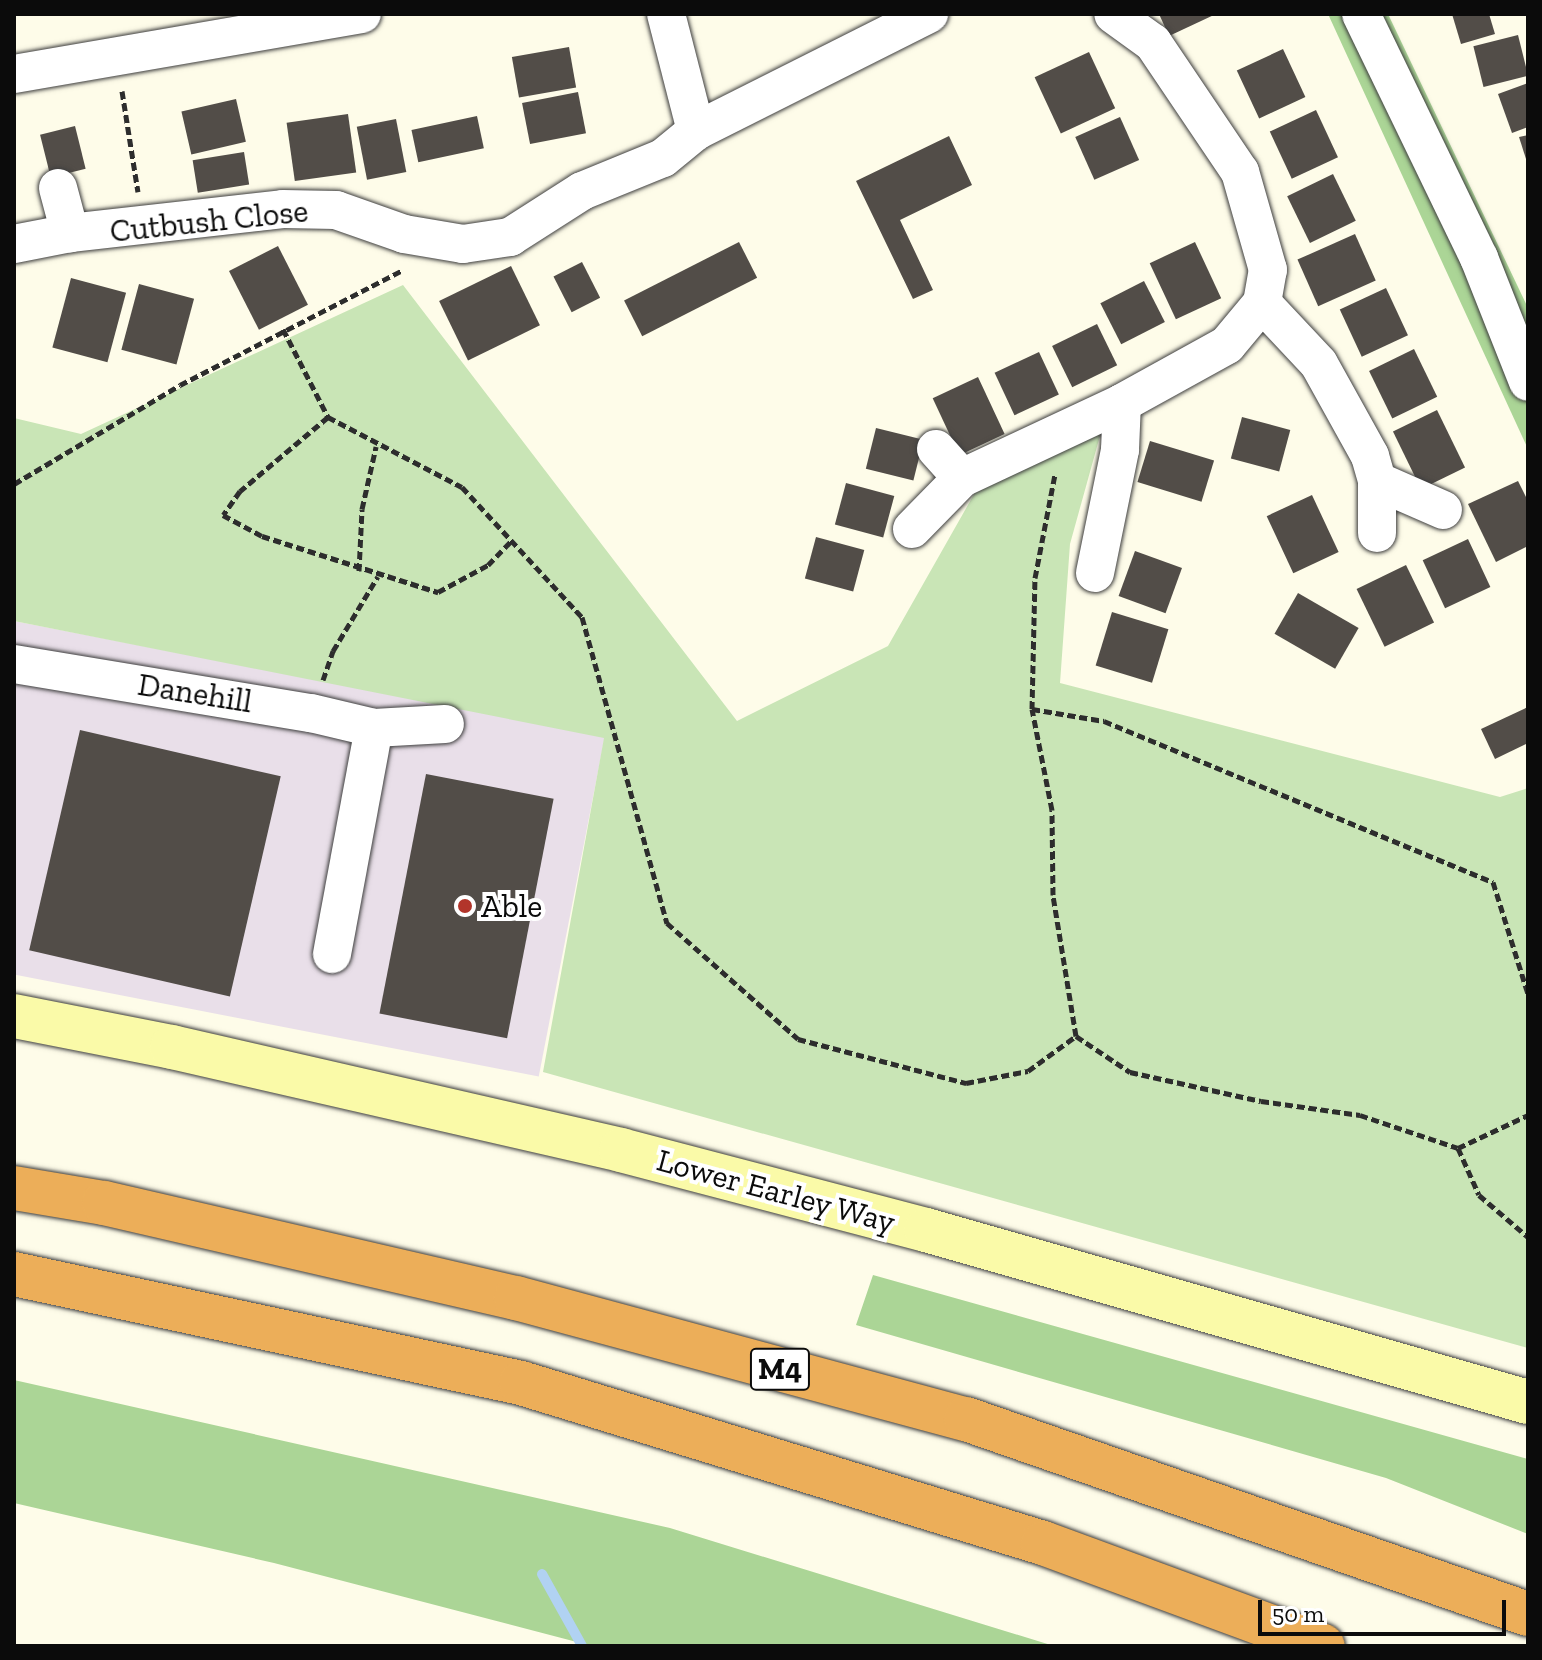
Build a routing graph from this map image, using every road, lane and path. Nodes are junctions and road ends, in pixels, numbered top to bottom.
1 (362, 14) edge
2 (666, 14) edge
3 (929, 14) edge
4 (1113, 14) edge
5 (1361, 14) edge
6 (116, 54) junction
7 (14, 74) edge
8 (696, 131) junction
9 (58, 188) dead end
10 (144, 229) junction
11 (70, 233) junction
12 (14, 244) edge
13 (406, 268) dead end
14 (1262, 303) junction
15 (283, 329) junction
16 (1528, 382) edge
17 (1122, 403) junction
18 (328, 417) junction
19 (1064, 431) junction
20 (376, 447) junction
21 (936, 449) dead end
22 (962, 478) junction
23 (1377, 481) junction
24 (14, 484) edge
25 (1443, 510) dead end
26 (912, 529) dead end
27 (1377, 533) dead end
28 (511, 541) junction
29 (359, 571) junction
30 (1095, 573) dead end
31 (378, 576) junction
32 (14, 664) edge
33 (1032, 709) junction
34 (311, 713) junction
35 (445, 724) dead end
36 (374, 728) junction
37 (332, 954) dead end
38 (1528, 994) edge
39 (14, 1016) edge
40 (1076, 1036) junction
41 (1528, 1115) edge
42 (1458, 1148) junction
43 (14, 1188) edge
44 (1528, 1237) edge
45 (14, 1274) edge
46 (1528, 1402) edge
47 (1528, 1614) edge
48 (1323, 1646) edge

1 - 6 street
2 - 8 street
3 - 8 street, Cutbush Close
4 - 14 street
5 - 16 street
6 - 7 street
6 - 10 path
8 - 10 street, Cutbush Close
9 - 11 street, Cutbush Close
10 - 11 street, Cutbush Close
11 - 12 street, Cutbush Close
13 - 15 path
14 - 17 street
14 - 23 street
15 - 18 path
15 - 24 path
17 - 19 street
17 - 30 street
18 - 20 path
18 - 29 path
19 - 22 street
19 - 33 path
20 - 28 path
20 - 29 path
21 - 22 street
22 - 26 street
23 - 25 street
23 - 27 street
28 - 31 path
28 - 40 path
29 - 31 path
31 - 34 path
32 - 34 street, Danehill
33 - 38 path
33 - 40 path
34 - 36 street, Danehill
35 - 36 street, Danehill
36 - 37 street
39 - 46 main road, Lower Earley Way
40 - 42 path
41 - 42 path
42 - 44 path
43 - 47 highway, M4
45 - 48 highway

